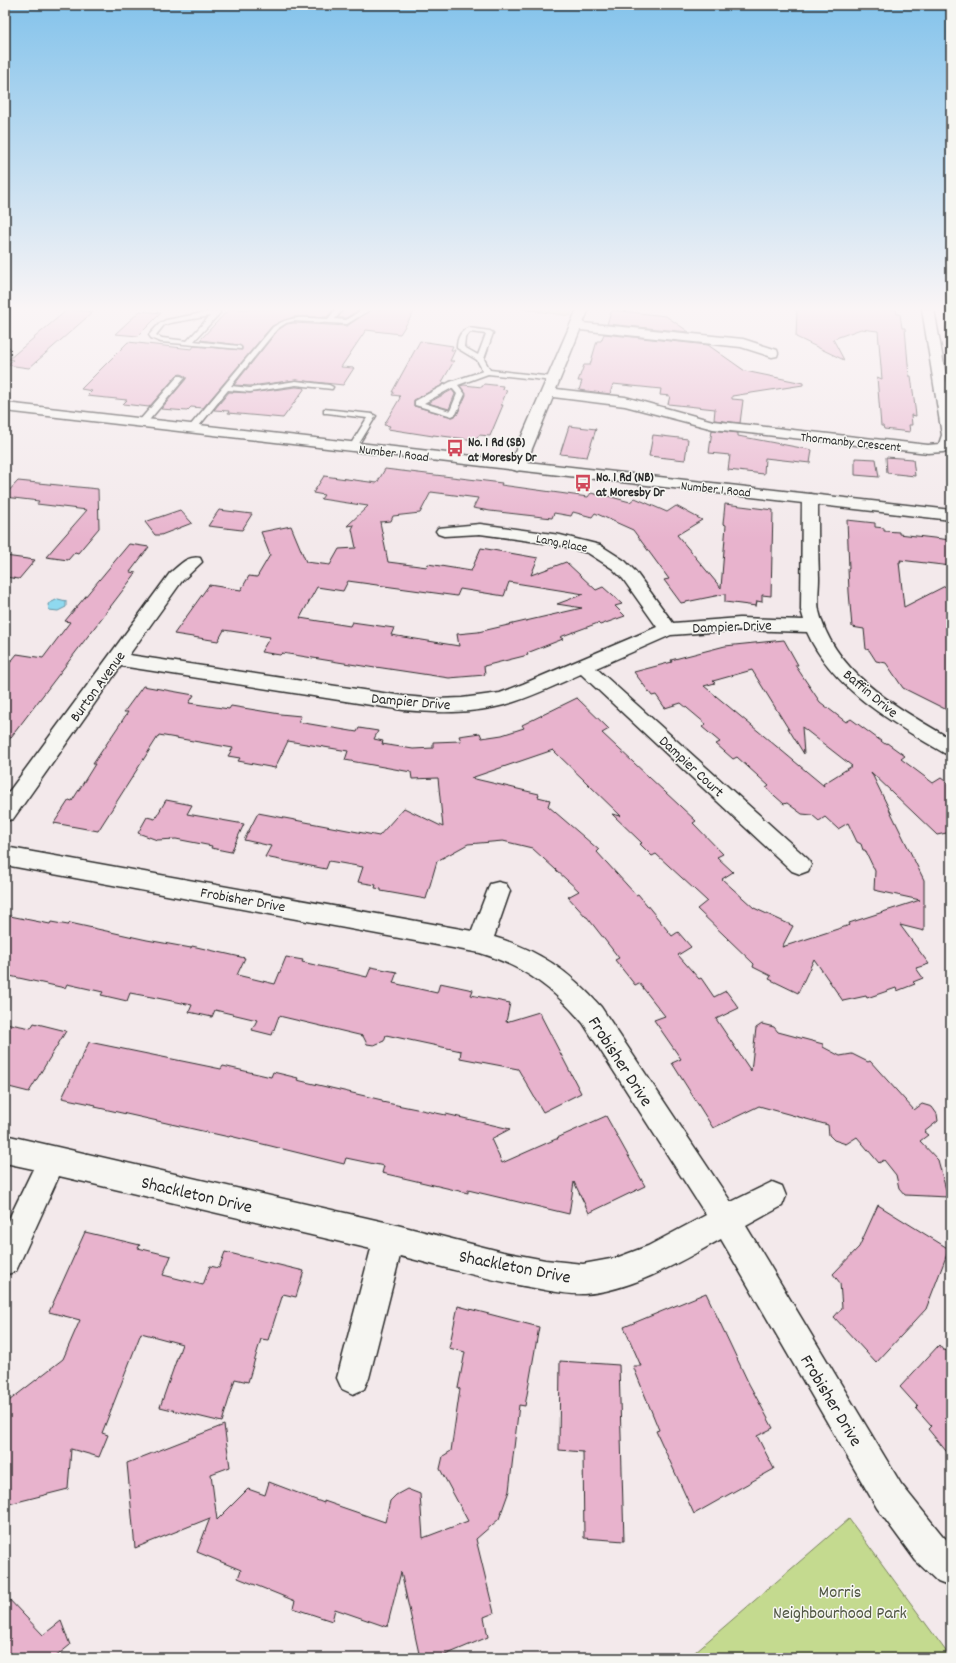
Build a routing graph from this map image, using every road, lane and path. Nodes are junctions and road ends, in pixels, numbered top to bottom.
1 (174, 387) edge
2 (272, 387) edge
3 (326, 387) edge
4 (329, 387) dead end
5 (448, 387) edge
6 (455, 387) edge
7 (550, 387) edge
8 (558, 387) edge
9 (941, 387) edge
10 (226, 388) joint
11 (5, 407) edge
12 (327, 411) dead end
13 (142, 423) junction
14 (192, 429) junction
15 (353, 448) junction
16 (517, 466) junction
17 (810, 499) junction
18 (951, 516) edge
19 (444, 531) dead end
20 (194, 562) dead end
21 (813, 626) junction
22 (668, 629) junction
23 (116, 659) junction
24 (583, 666) junction
25 (951, 748) edge
26 (5, 813) edge
27 (5, 856) edge
28 (800, 865) dead end
29 (498, 891) dead end
30 (480, 943) junction
31 (5, 1149) edge
32 (52, 1160) junction
33 (772, 1196) dead end
34 (726, 1220) junction
35 (389, 1238) junction
36 (5, 1260) edge
37 (353, 1378) dead end
38 (951, 1569) edge

1 - 13 lane
2 - 10 lane
3 - 4 lane
5 - 6 lane
7 - 16 street
8 - 9 street, Thormanby Crescent
10 - 14 lane
11 - 13 street, Number 1 Road
12 - 15 lane
13 - 14 street, Number 1 Road
14 - 15 street, Number 1 Road
15 - 16 street, Number 1 Road
16 - 17 street, Number 1 Road
17 - 18 street, Number 1 Road
17 - 21 street, Baffin Drive
19 - 22 street, Lang Place
20 - 23 street, Burton Avenue
21 - 22 street, Dampier Drive
21 - 25 street, Baffin Drive
22 - 24 street, Dampier Drive
23 - 24 street, Dampier Drive
23 - 26 street, Burton Avenue
24 - 28 street, Dampier Court
27 - 30 street, Frobisher Drive
29 - 30 street
30 - 34 street, Frobisher Drive
31 - 32 street, Shackleton Drive
32 - 35 street, Shackleton Drive
32 - 36 street
33 - 34 street
34 - 35 street, Shackleton Drive
34 - 38 street, Frobisher Drive
35 - 37 street

